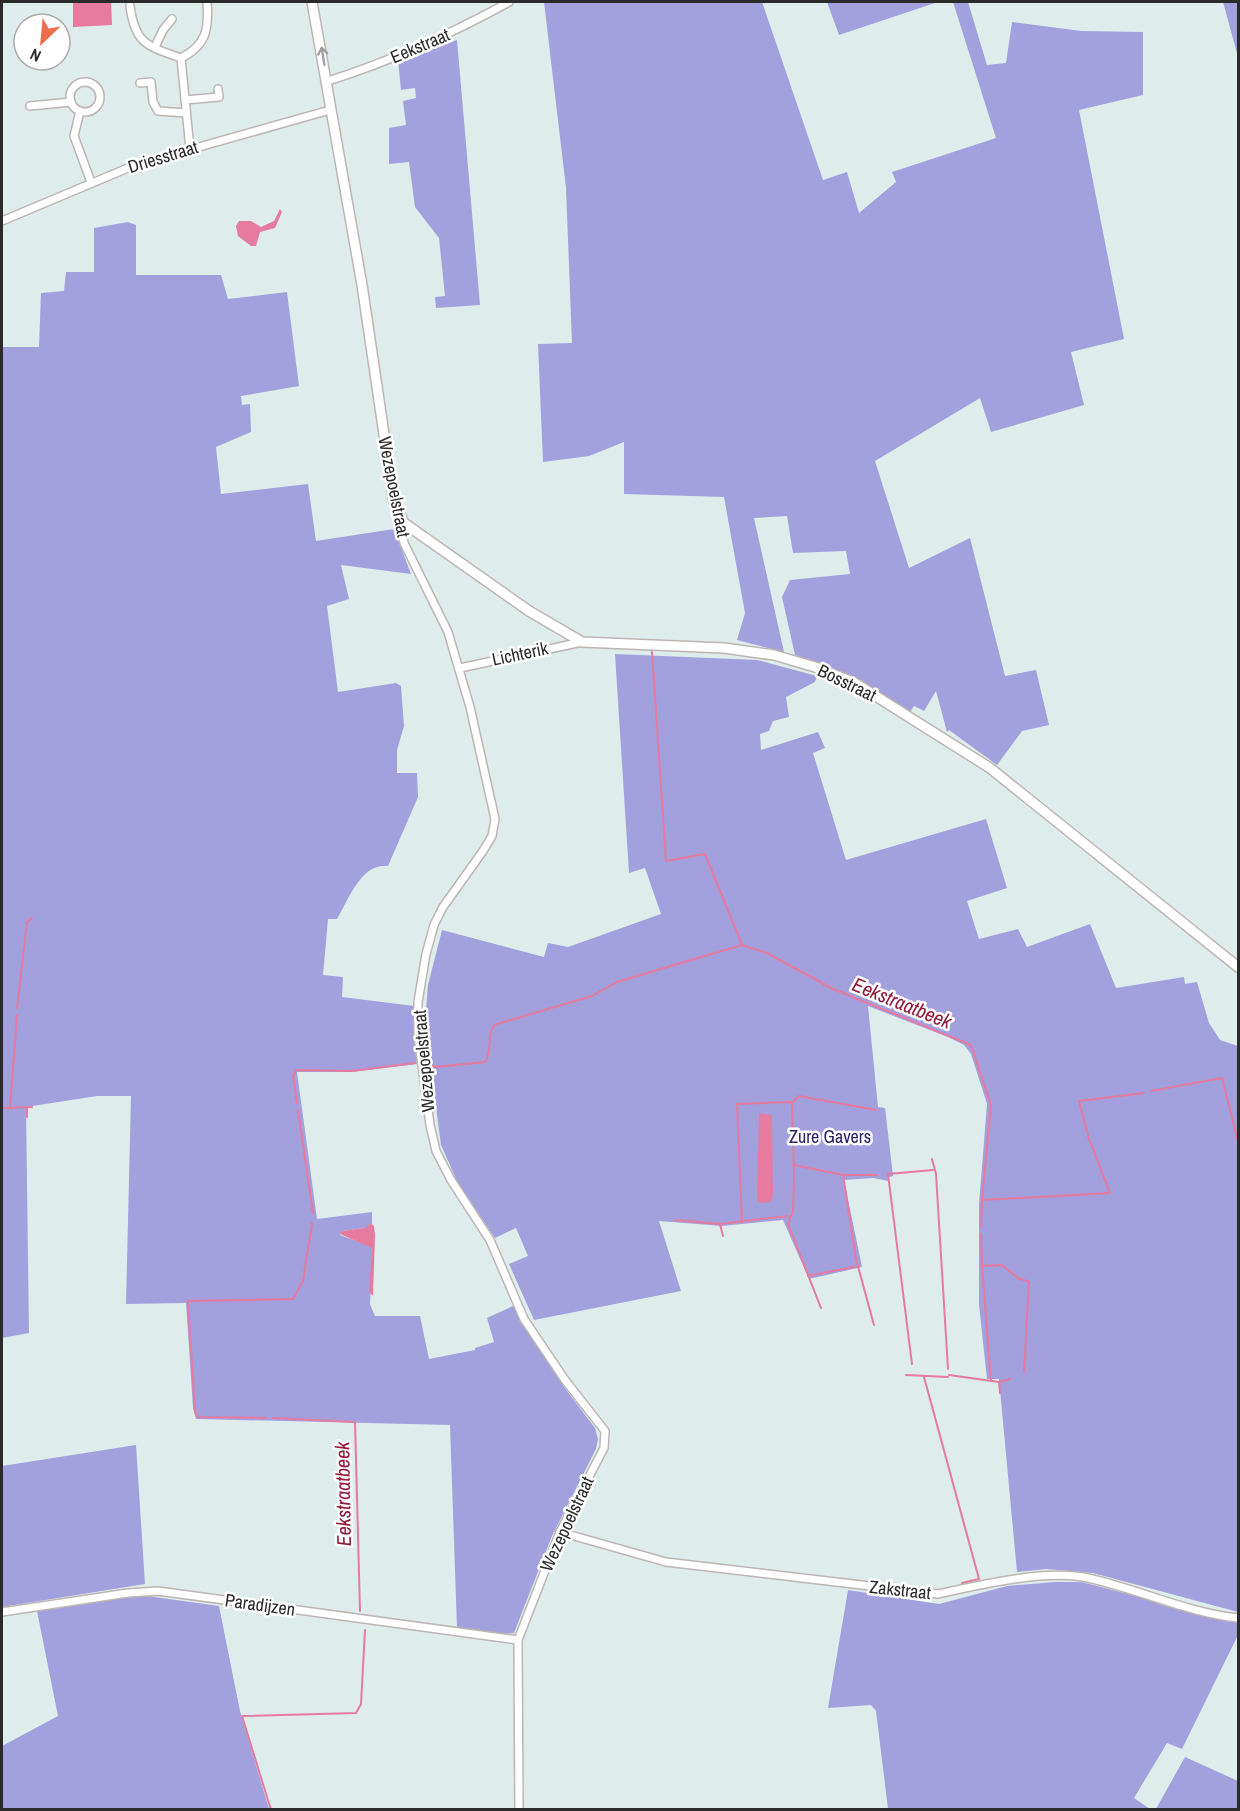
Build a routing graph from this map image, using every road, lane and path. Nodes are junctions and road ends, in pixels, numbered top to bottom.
1 (207, 2) edge
2 (312, 2) edge
3 (509, 2) edge
4 (130, 6) dead end
5 (172, 19) dead end
6 (155, 47) junction
7 (181, 58) junction
8 (328, 81) junction
9 (140, 83) dead end
10 (184, 100) junction
11 (71, 102) junction
12 (30, 106) dead end
13 (220, 106) dead end
14 (330, 110) junction
15 (80, 111) junction
16 (186, 113) junction
17 (190, 149) junction
18 (91, 182) junction
19 (2, 221) edge
20 (404, 523) junction
21 (582, 642) junction
22 (460, 668) junction
23 (1239, 968) edge
24 (560, 1532) junction
25 (2, 1612) edge
26 (1239, 1618) edge
27 (518, 1640) junction
28 (519, 1809) edge

1 - 7 street
8 -> 2 street, Wezepoelstraat
3 - 8 street, Eekstraat
4 - 6 street
5 - 6 street
6 - 7 street
7 - 10 street
8 - 14 street, Wezepoelstraat
9 - 16 street
10 - 13 street
10 - 16 street
11 - 12 street
11 - 15 street
11 - 15 street
14 - 17 street, Driesstraat
14 - 20 street, Wezepoelstraat
15 - 18 street
16 - 17 street
17 - 18 street, Driesstraat
18 - 19 street, Driesstraat
20 - 21 street, Bosstraat
20 - 22 street, Wezepoelstraat
21 - 22 street, Lichterik
21 - 23 street, Bosstraat
22 - 24 street, Wezepoelstraat
24 - 26 street, Zakstraat
24 - 27 street, Wezepoelstraat
25 - 27 street, Paradijzen
27 - 28 street, Wezepoelstraat

